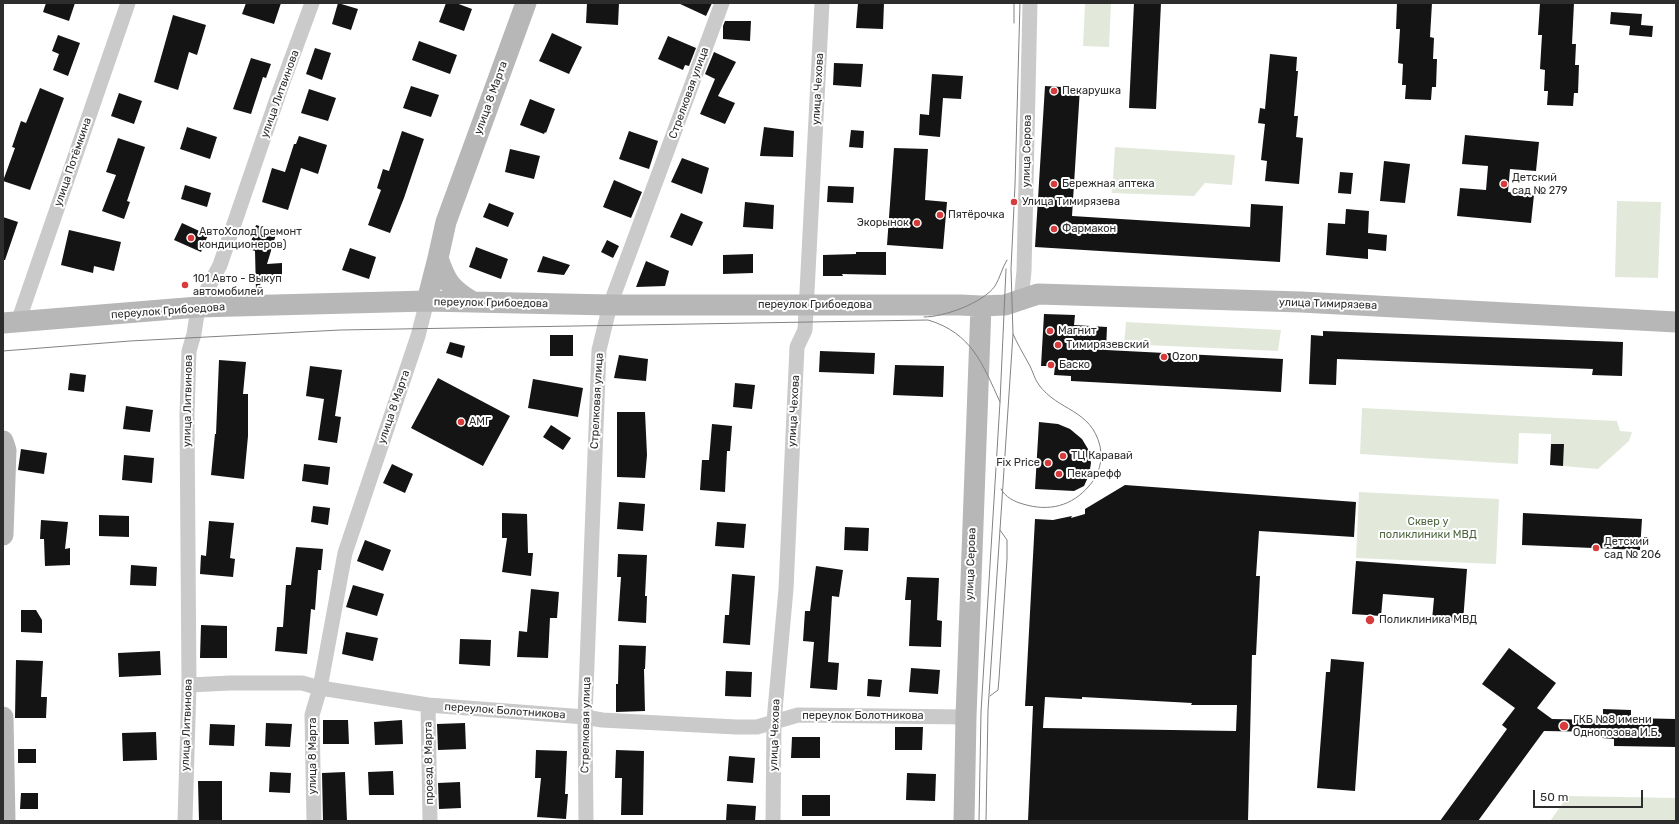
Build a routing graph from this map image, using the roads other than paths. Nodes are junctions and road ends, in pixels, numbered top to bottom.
1 (128, 3) edge
2 (312, 3) edge
3 (526, 3) edge
4 (722, 3) edge
5 (822, 3) edge
6 (1030, 3) edge
7 (436, 268) junction
8 (1021, 300) junction
9 (427, 301) junction
10 (392, 302) junction
11 (473, 302) junction
12 (610, 305) junction
13 (806, 305) junction
14 (981, 306) junction
15 (198, 307) junction
16 (11, 322) edge
17 (1676, 322) edge
18 (3, 441) edge
19 (3, 535) edge
20 (189, 685) junction
21 (320, 688) junction
22 (428, 705) junction
23 (3, 717) edge
24 (585, 717) junction
25 (966, 717) junction
26 (774, 721) junction
27 (5, 821) edge
28 (185, 821) edge
29 (314, 821) edge
30 (430, 821) edge
31 (586, 821) edge
32 (773, 821) edge
33 (964, 821) edge

1 - 16 street, улица Потёмкина
2 - 15 street, улица Литвинова
3 - 7 street, улица 8 Марта
4 - 12 street, Стрелковая улица
5 - 13 street, улица Чехова
6 - 8 street, улица Серова
7 - 9 street, улица 8 Марта
7 - 10 street
7 - 11 street
8 - 14 street, улица Тимирязева
8 - 17 street, улица Тимирязева
9 - 10 street, переулок Грибоедова
9 - 11 street, переулок Грибоедова
9 - 21 street, улица 8 Марта
10 - 15 street, переулок Грибоедова
11 - 12 street, переулок Грибоедова
12 - 13 street, переулок Грибоедова
12 - 24 street, Стрелковая улица
13 - 14 street, переулок Грибоедова
13 - 26 street, улица Чехова
14 - 25 street, улица Серова
15 - 16 street, переулок Грибоедова
15 - 20 street, улица Литвинова
18 - 19 street
20 - 21 street, переулок Болотникова
20 - 28 street, улица Литвинова
21 - 22 street, переулок Болотникова
21 - 29 street, улица 8 Марта
22 - 24 street, переулок Болотникова
22 - 30 street, проезд 8 Марта
23 - 27 street
24 - 26 street, переулок Болотникова
24 - 31 street, Стрелковая улица
25 - 26 street, переулок Болотникова
25 - 33 street, улица Серова
26 - 32 street, улица Чехова

